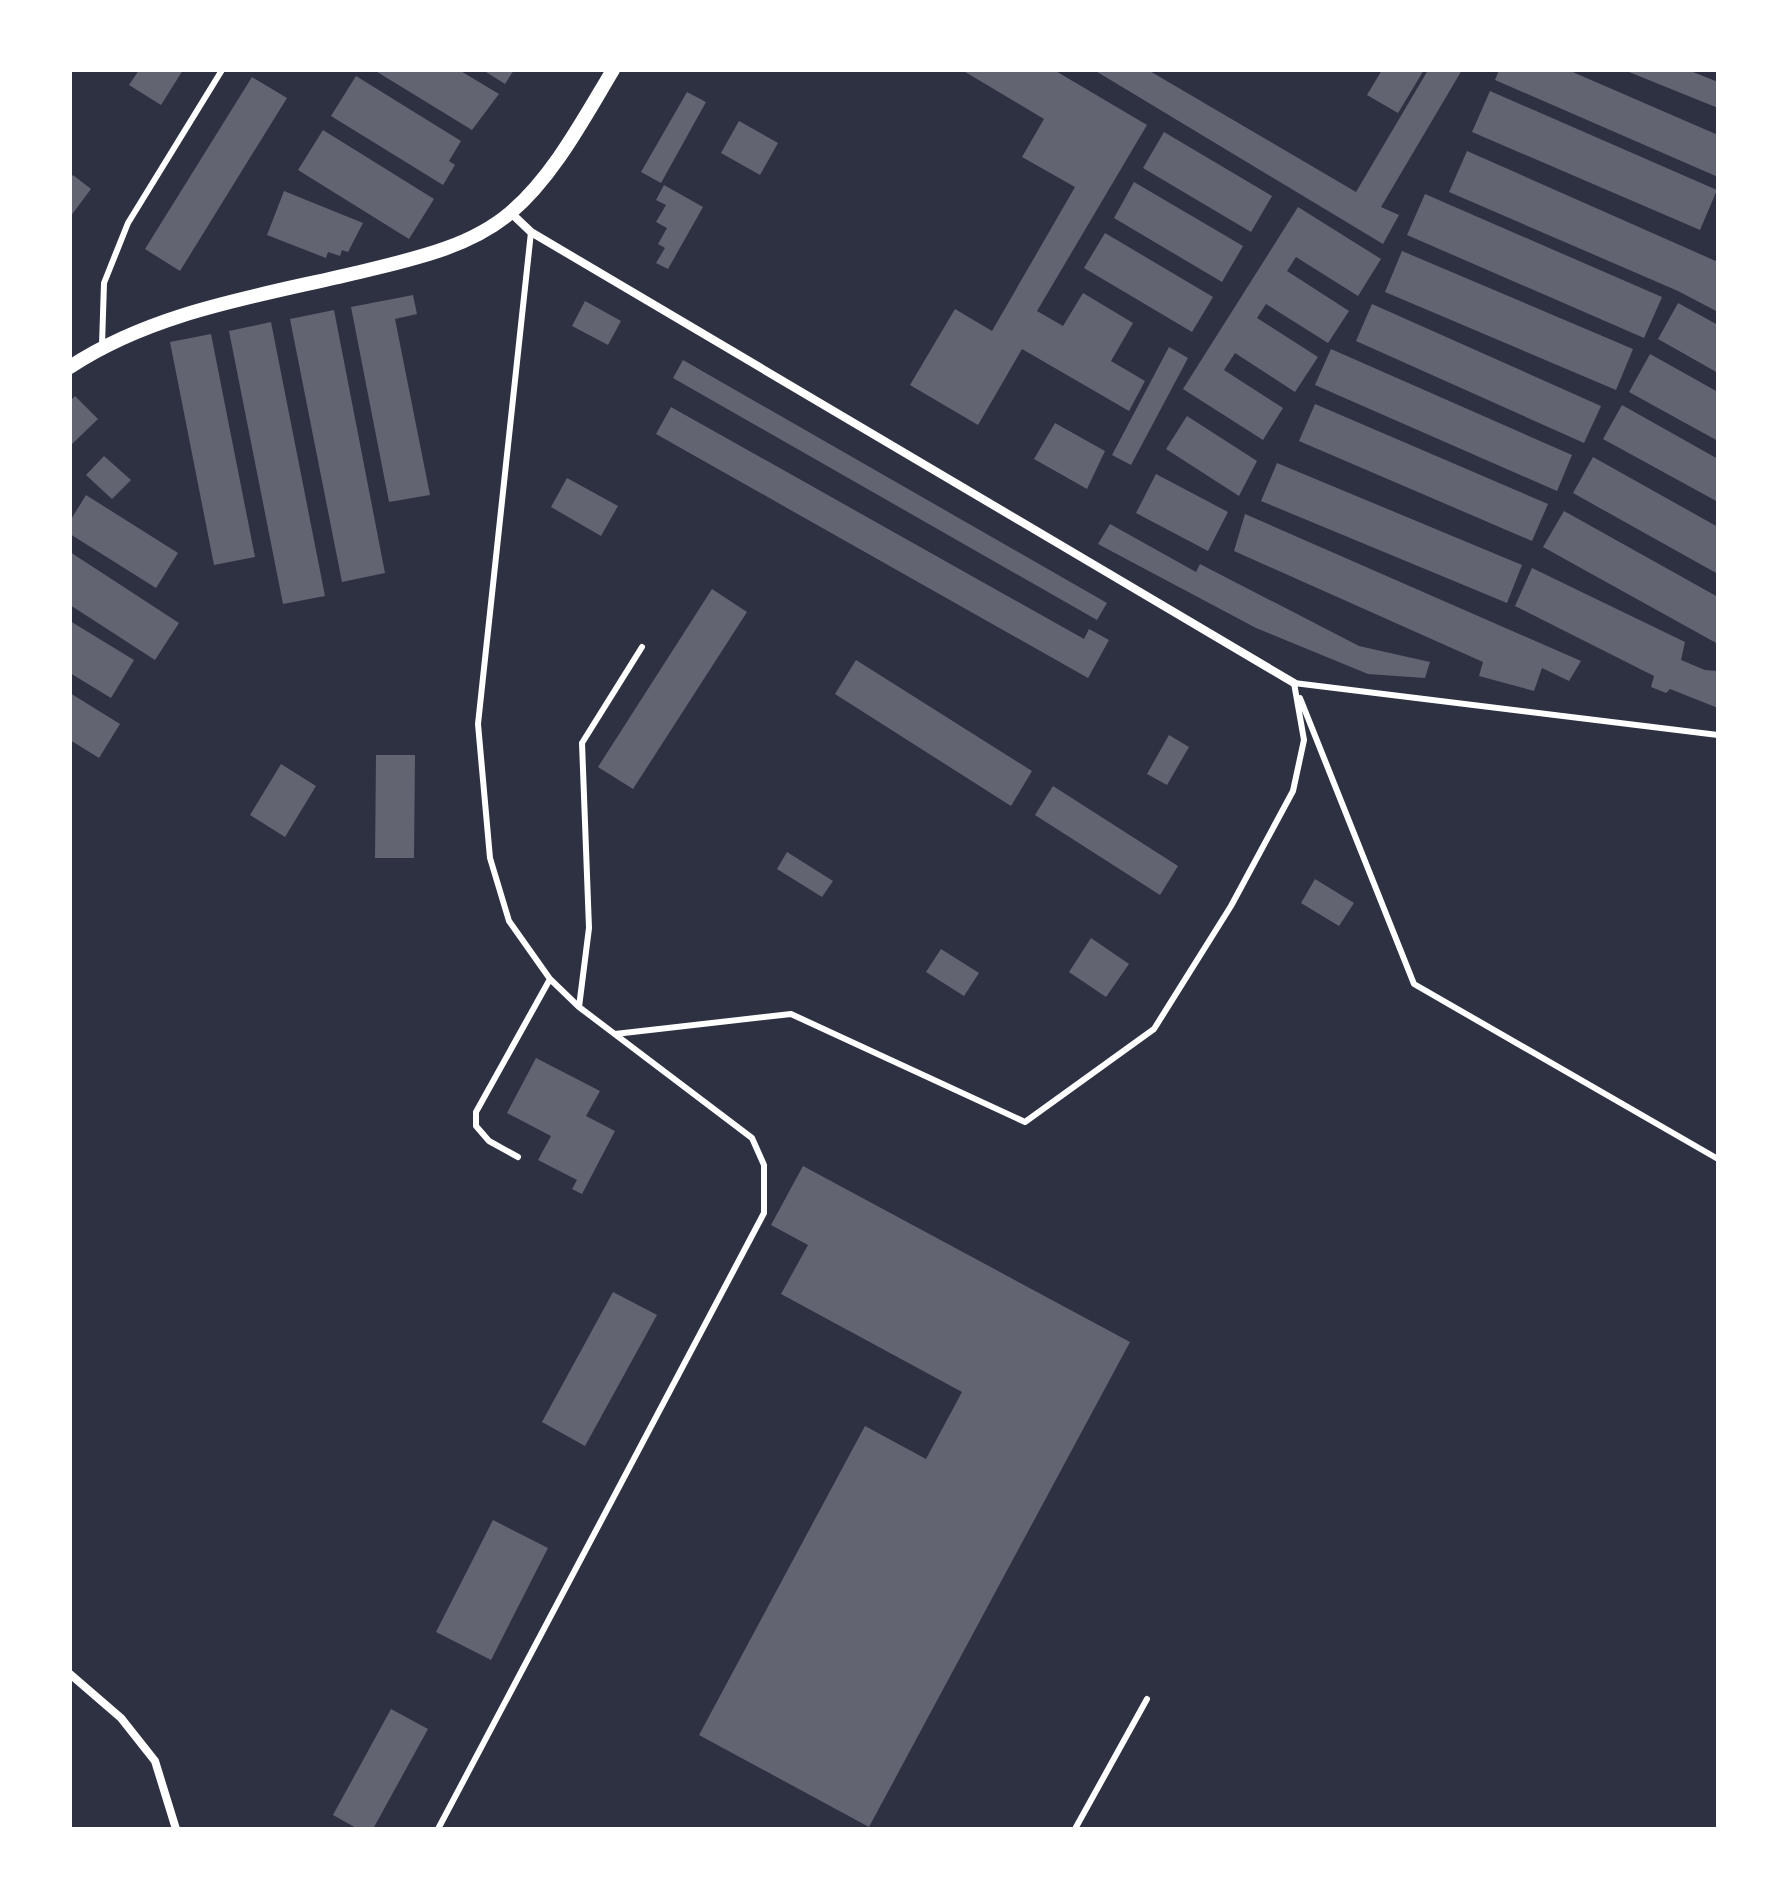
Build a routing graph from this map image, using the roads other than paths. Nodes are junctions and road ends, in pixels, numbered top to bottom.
1 (222, 70) edge
2 (613, 70) edge
3 (511, 213) junction
4 (531, 232) junction
5 (102, 345) junction
6 (70, 367) edge
7 (642, 647) dead end
8 (1294, 683) junction
9 (1718, 735) edge
10 (550, 979) junction
11 (579, 1007) junction
12 (615, 1034) junction
13 (518, 1157) dead end
14 (1718, 1159) edge
15 (70, 1674) edge
16 (1147, 1699) dead end
17 (176, 1829) edge
18 (438, 1829) edge
19 (1075, 1829) edge

1 - 5 lane
2 - 3 street
3 - 4 street
3 - 5 street
4 - 8 street
4 - 10 lane
5 - 6 street
7 - 11 lane
8 - 9 lane
8 - 12 lane
8 - 14 lane
10 - 11 lane
10 - 13 lane
11 - 12 lane
12 - 18 lane
15 - 17 street
16 - 19 lane

